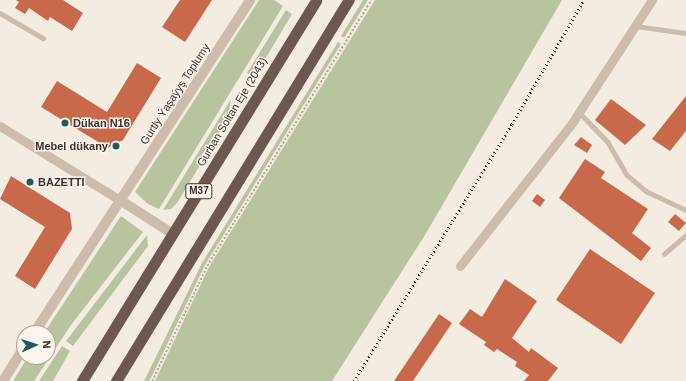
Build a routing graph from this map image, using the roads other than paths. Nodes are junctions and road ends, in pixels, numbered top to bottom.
1 (250, 0) edge
2 (316, 0) edge
3 (348, 0) edge
4 (652, 0) edge
5 (0, 13) edge
6 (636, 26) junction
7 (686, 33) edge
8 (43, 38) dead end
9 (578, 112) junction
10 (0, 126) edge
11 (120, 200) junction
12 (686, 210) edge
13 (173, 234) junction
14 (686, 235) edge
15 (664, 254) dead end
16 (460, 266) dead end
17 (39, 325) edge
18 (16, 361) edge
19 (3, 381) edge
20 (82, 381) edge
21 (116, 381) edge

1 - 11 street, Gurtly Ýaşaýyş Toplumy
2 - 13 highway, Gurban Soltan Eje (2043) / M37
3 - 21 highway, M37
4 - 6 street
5 - 8 lane
6 - 7 lane
6 - 9 street
9 - 12 lane
9 - 16 street
10 - 11 street
11 - 13 street
11 - 17 street, Gurtly Ýaşaýyş Toplumy
13 - 20 highway, Gurban Soltan Eje (2043) / M37
14 - 15 lane
18 - 19 street

